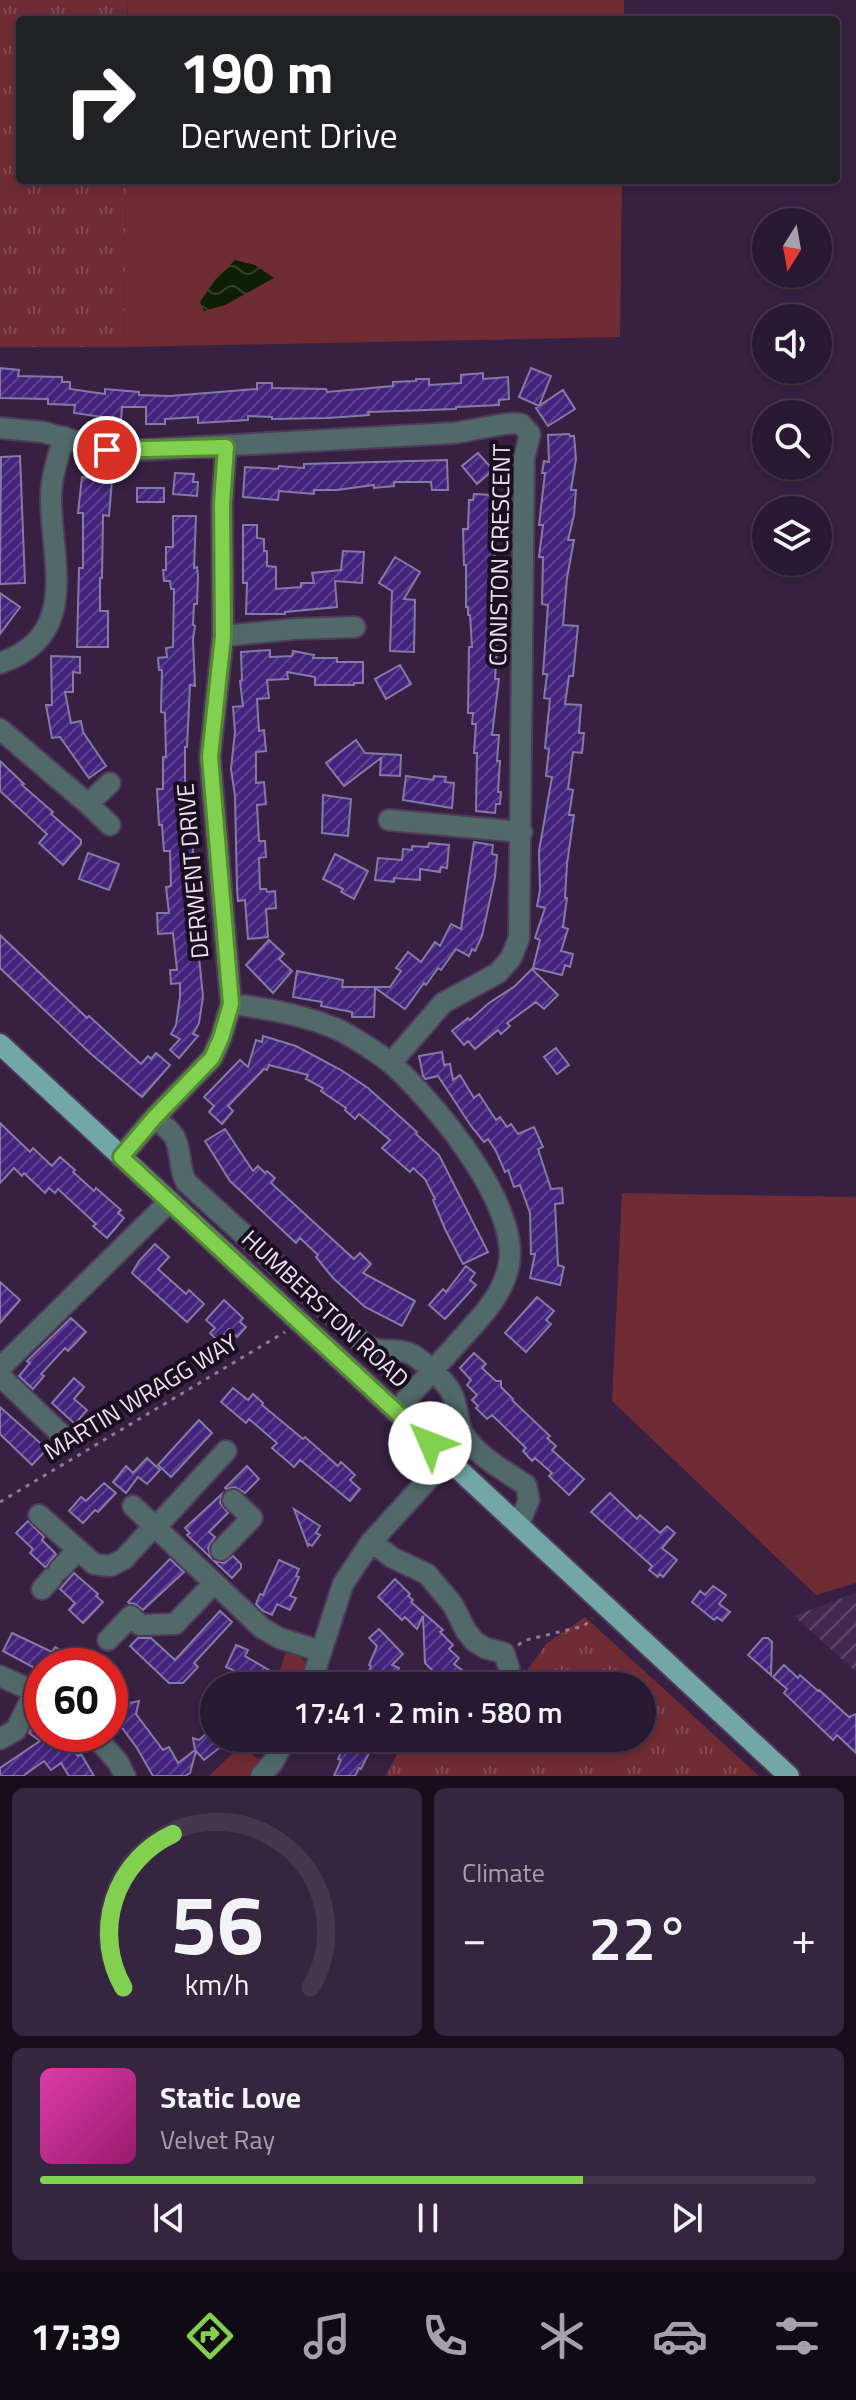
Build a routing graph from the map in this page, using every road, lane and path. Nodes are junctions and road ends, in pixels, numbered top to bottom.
1 (0, 428) edge
2 (64, 437) junction
3 (226, 447) junction
4 (355, 627) dead end
5 (223, 636) junction
6 (0, 663) edge
7 (0, 729) edge
8 (110, 783) dead end
9 (88, 804) junction
10 (389, 820) dead end
11 (110, 825) dead end
12 (522, 832) junction
13 (231, 1004) junction
14 (6, 1057) edge
15 (391, 1063) junction
16 (154, 1118) junction
17 (121, 1157) junction
18 (170, 1201) junction
19 (301, 1322) junction
20 (0, 1368) edge
21 (432, 1371) junction
22 (0, 1376) edge
23 (396, 1411) junction
24 (61, 1434) dead end
25 (226, 1451) dead end
26 (446, 1460) junction
27 (206, 1474) junction
28 (0, 1502) edge
29 (133, 1506) dead end
30 (39, 1515) dead end
31 (519, 1524) junction
32 (155, 1526) junction
33 (371, 1542) junction
34 (78, 1550) junction
35 (213, 1565) junction
36 (51, 1579) dead end
37 (596, 1613) dead end
38 (108, 1640) dead end
39 (320, 1651) junction
40 (506, 1660) joint
41 (314, 1672) edge
42 (0, 1676) edge
43 (24, 1687) edge
44 (24, 1717) edge
45 (0, 1739) edge
46 (109, 1752) edge
47 (278, 1752) edge
48 (125, 1776) edge
49 (261, 1776) edge
50 (789, 1776) edge

1 - 2 street, CONISTON CRESCENT
2 - 3 street, CONISTON CRESCENT
2 - 6 street
3 - 5 street, DERWENT DRIVE
3 - 12 street, CONISTON CRESCENT
4 - 5 street
5 - 13 street, DERWENT DRIVE
7 - 9 street
8 - 9 street
9 - 11 street
10 - 12 street
12 - 15 street, CONISTON CRESCENT
13 - 15 street
13 - 16 street, DERWENT DRIVE
14 - 17 main road, HUMBERSTON ROAD
15 - 21 street
16 - 17 street, DERWENT DRIVE
16 - 21 street
17 - 18 main road, HUMBERSTON ROAD
18 - 19 main road, HUMBERSTON ROAD
18 - 20 street
19 - 23 main road, HUMBERSTON ROAD
19 - 28 path, MARTIN WRAGG WAY
21 - 23 street
21 - 31 street
22 - 24 street
23 - 26 main road, HUMBERSTON ROAD
25 - 27 street
26 - 31 main road, HUMBERSTON ROAD
26 - 33 street
27 - 32 street
27 - 35 street
29 - 32 street
30 - 34 street
31 - 50 main road, HUMBERSTON ROAD
32 - 34 street
32 - 35 street
33 - 39 street
33 - 40 street
34 - 36 street
35 - 38 street
35 - 39 street
37 - 40 path
39 - 41 street
42 - 43 street
44 - 45 street
46 - 48 street
47 - 49 street

